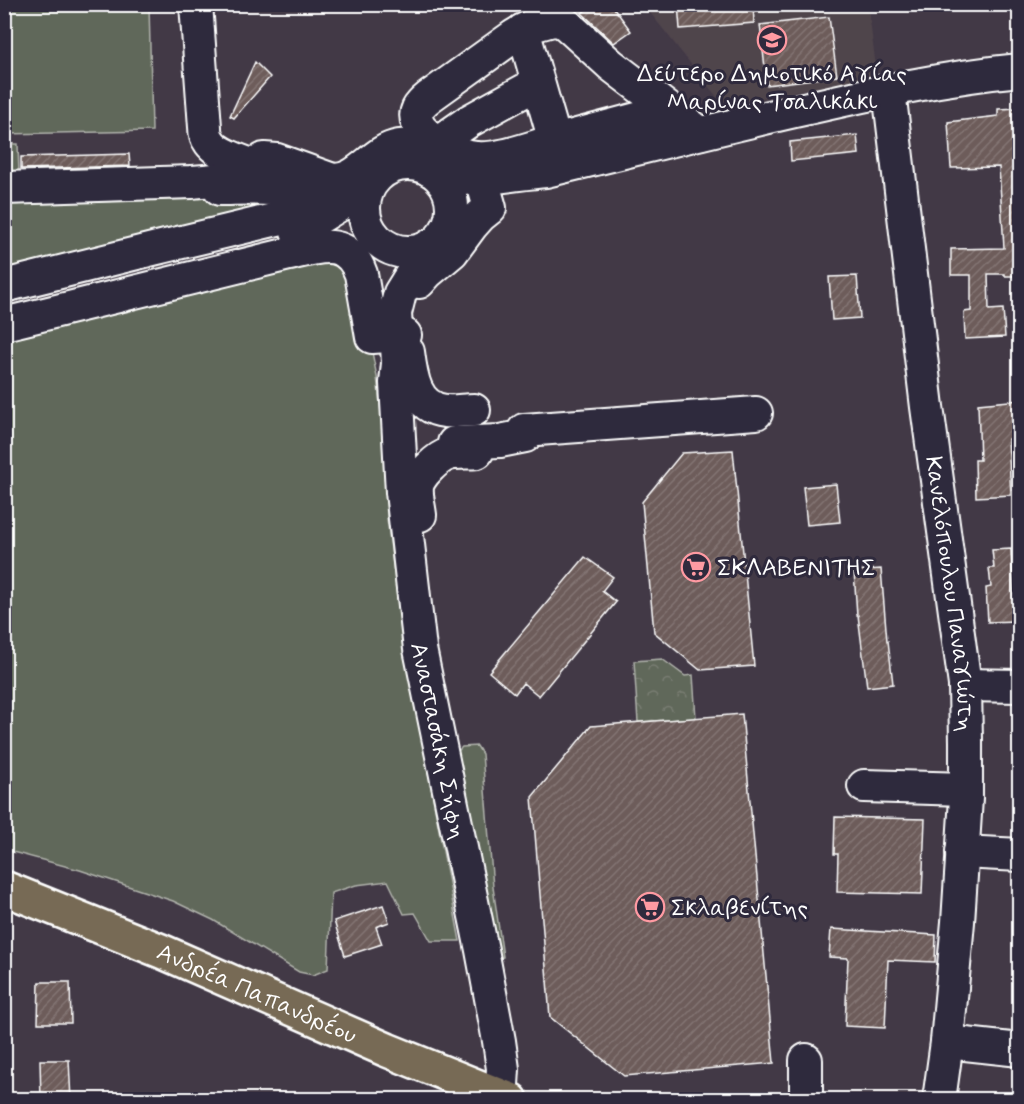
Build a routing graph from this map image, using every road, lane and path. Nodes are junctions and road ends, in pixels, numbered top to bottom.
1 (196, 4) edge
2 (523, 30) junction
3 (1020, 70) edge
4 (538, 83) junction
5 (889, 91) junction
6 (671, 110) junction
7 (700, 133) junction
8 (555, 141) junction
9 (434, 156) junction
10 (239, 168) junction
11 (375, 178) junction
12 (4, 188) edge
13 (485, 189) junction
14 (341, 204) junction
15 (371, 234) junction
16 (285, 235) junction
17 (438, 237) junction
18 (4, 286) edge
19 (4, 303) edge
20 (4, 324) edge
21 (394, 335) junction
22 (396, 394) junction
23 (474, 410) dead end
24 (756, 413) dead end
25 (524, 429) junction
26 (477, 452) dead end
27 (401, 480) junction
28 (439, 670) dead end
29 (964, 685) junction
30 (1020, 686) edge
31 (864, 786) dead end
32 (966, 789) junction
33 (962, 852) junction
34 (1020, 855) edge
35 (4, 888) edge
36 (947, 1042) junction
37 (1020, 1050) edge
38 (806, 1060) dead end
39 (506, 1097) edge
40 (806, 1100) edge
41 (939, 1100) edge

1 - 10 street
2 - 4 street
2 - 6 street
2 - 9 street
3 - 5 street
4 - 8 street
4 - 9 street
5 - 7 street
5 - 29 street, Κανελόπουλου Παναγιώτη
6 - 7 street
6 - 8 street
7 - 13 street
8 - 9 street
9 - 11 street
9 - 13 street
9 - 17 street
10 - 12 street
10 - 13 street
10 - 14 street
10 - 16 street
11 - 14 street
11 - 15 street
13 - 17 street
13 - 21 street
14 - 16 street
15 - 16 street
15 - 17 street
15 - 21 street
16 - 18 street
16 - 19 street
16 - 20 street
16 - 21 street
17 - 21 street
21 - 22 street, Αναστασάκη Σήφη
21 - 23 street
22 - 25 street
22 - 27 street, Αναστασάκη Σήφη
24 - 25 street
25 - 27 street
26 - 28 street
27 - 39 street, Αναστασάκη Σήφη
29 - 30 street
29 - 32 street, Κανελόπουλου Παναγιώτη
31 - 32 street
32 - 33 street, Κανελόπουλου Παναγιώτη
33 - 34 street
33 - 36 street, Κανελόπουλου Παναγιώτη
35 - 39 main road, Ανδρέα Παπανδρέου
36 - 37 street
36 - 41 street, Κανελόπουλου Παναγιώτη
38 - 40 street

